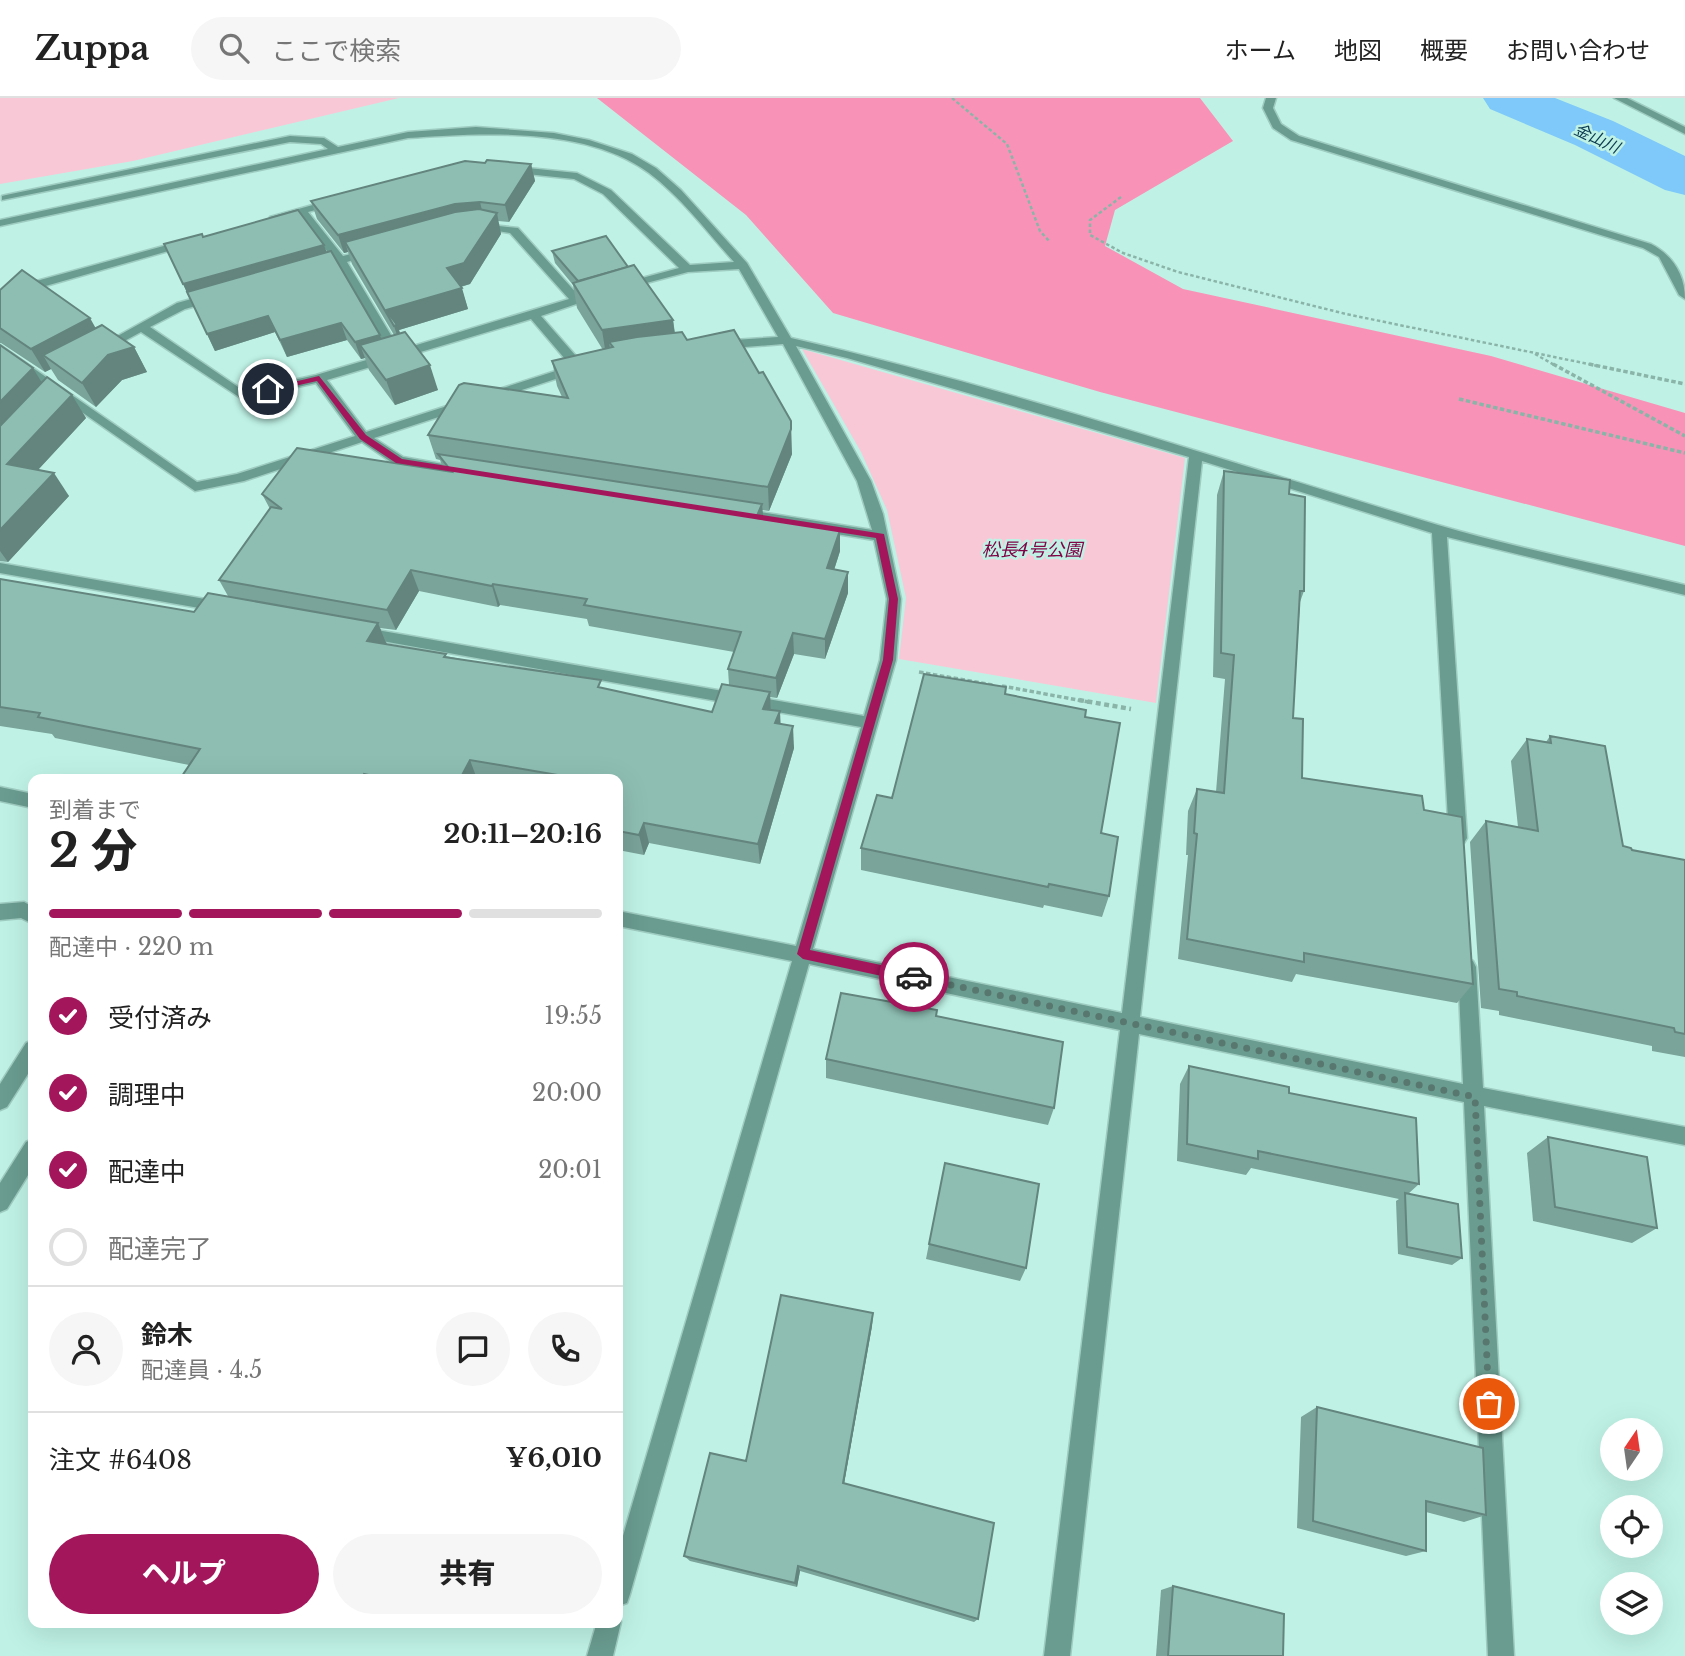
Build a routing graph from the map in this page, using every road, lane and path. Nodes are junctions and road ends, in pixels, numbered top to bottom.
1 (952, 98) edge
2 (1271, 98) edge
3 (1619, 98) edge
4 (1685, 131) edge
5 (336, 151) junction
6 (494, 169) edge
7 (1121, 197) dead end
8 (6, 198) dead end
9 (340, 200) edge
10 (301, 210) junction
11 (262, 221) edge
12 (0, 223) edge
13 (459, 227) edge
14 (196, 239) edge
15 (1050, 242) dead end
16 (380, 250) edge
17 (341, 261) junction
18 (743, 265) junction
19 (687, 269) junction
20 (301, 272) edge
21 (0, 295) edge
22 (221, 295) edge
23 (1685, 295) edge
24 (577, 301) junction
25 (533, 314) junction
26 (141, 327) junction
27 (785, 340) junction
28 (707, 346) edge
29 (0, 349) edge
30 (1531, 351) junction
31 (93, 354) edge
32 (397, 355) junction
33 (319, 378) junction
34 (1685, 384) edge
35 (1459, 398) dead end
36 (1685, 436) edge
37 (363, 437) junction
38 (1685, 453) edge
39 (1196, 455) junction
40 (482, 474) edge
41 (729, 513) edge
42 (1439, 530) junction
43 (880, 536) junction
44 (0, 568) edge
45 (1685, 590) edge
46 (231, 609) edge
47 (340, 628) edge
48 (886, 667) junction
49 (1166, 715) junction
50 (870, 723) junction
51 (0, 794) edge
52 (28, 800) edge
53 (1460, 862) edge
54 (0, 912) edge
55 (28, 913) edge
56 (623, 919) edge
57 (1465, 945) edge
58 (803, 954) junction
59 (1130, 1023) junction
60 (28, 1057) edge
61 (1475, 1097) junction
62 (0, 1101) edge
63 (1685, 1136) edge
64 (28, 1157) edge
65 (0, 1202) edge
66 (623, 1577) edge
67 (608, 1628) edge
68 (600, 1656) edge
69 (1057, 1656) edge
70 (1501, 1656) edge

1 - 15 path
2 - 23 street
3 - 4 street
5 - 8 street
5 - 12 street
5 - 18 street
6 - 19 street
7 - 30 path
9 - 10 street
10 - 11 street
10 - 17 street
13 - 24 street
14 - 21 street
16 - 17 street
17 - 20 street
17 - 32 street
18 - 19 street
18 - 27 street
19 - 24 street
22 - 26 street
24 - 25 street
25 - 32 street
25 - 37 street
26 - 31 street
26 - 33 street
27 - 28 street
27 - 39 street
27 - 43 street
29 - 37 street
30 - 34 path
30 - 36 path
32 - 33 street
33 - 37 street
35 - 38 path
37 - 40 street
39 - 42 street
39 - 49 street
41 - 43 street
42 - 45 street
42 - 53 street
43 - 48 street
44 - 46 street
47 - 50 street
48 - 49 path
48 - 50 street
49 - 59 street
50 - 58 street
51 - 52 street
54 - 55 street
56 - 58 street
57 - 61 street
58 - 59 street
58 - 66 street
59 - 61 street
59 - 69 street
60 - 62 street
61 - 63 street
61 - 70 street
64 - 65 street
67 - 68 street

